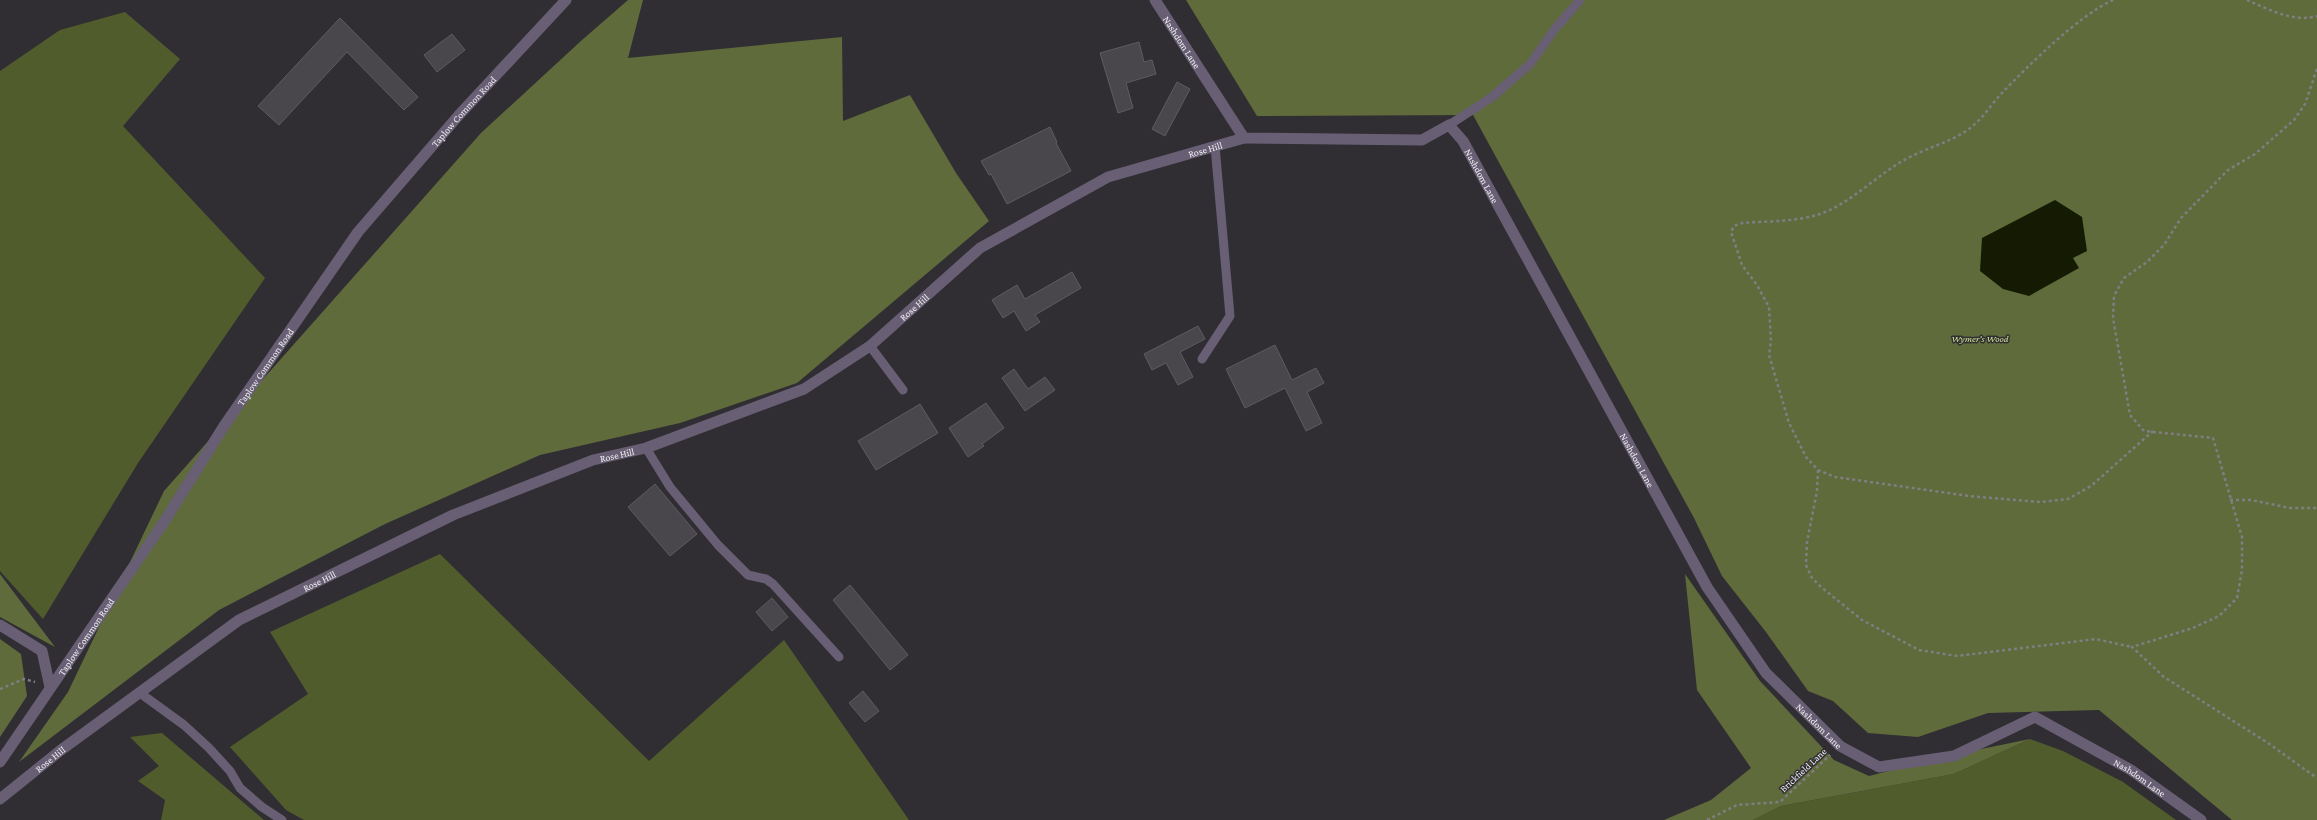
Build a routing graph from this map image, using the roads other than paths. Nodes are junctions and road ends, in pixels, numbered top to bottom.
1 (566, 0) edge
2 (1155, 0) edge
3 (1580, 0) edge
4 (1449, 125) junction
5 (1244, 138) junction
6 (1215, 146) junction
7 (870, 346) junction
8 (1202, 359) dead end
9 (903, 390) dead end
10 (646, 448) junction
11 (0, 625) edge
12 (839, 657) dead end
13 (50, 687) junction
14 (140, 693) junction
15 (0, 762) edge
16 (0, 799) edge
17 (282, 820) edge
18 (2201, 820) edge

1 - 13 street, Taplow Common Road
2 - 5 street, Nashdom Lane
3 - 4 lane
4 - 5 street
4 - 18 street, Nashdom Lane
5 - 6 street, Rose Hill
6 - 7 street, Rose Hill
6 - 8 lane
7 - 9 lane
7 - 10 street, Rose Hill
10 - 12 lane
10 - 14 street, Rose Hill
11 - 13 street
13 - 15 street, Taplow Common Road
14 - 16 street, Rose Hill
14 - 17 lane

